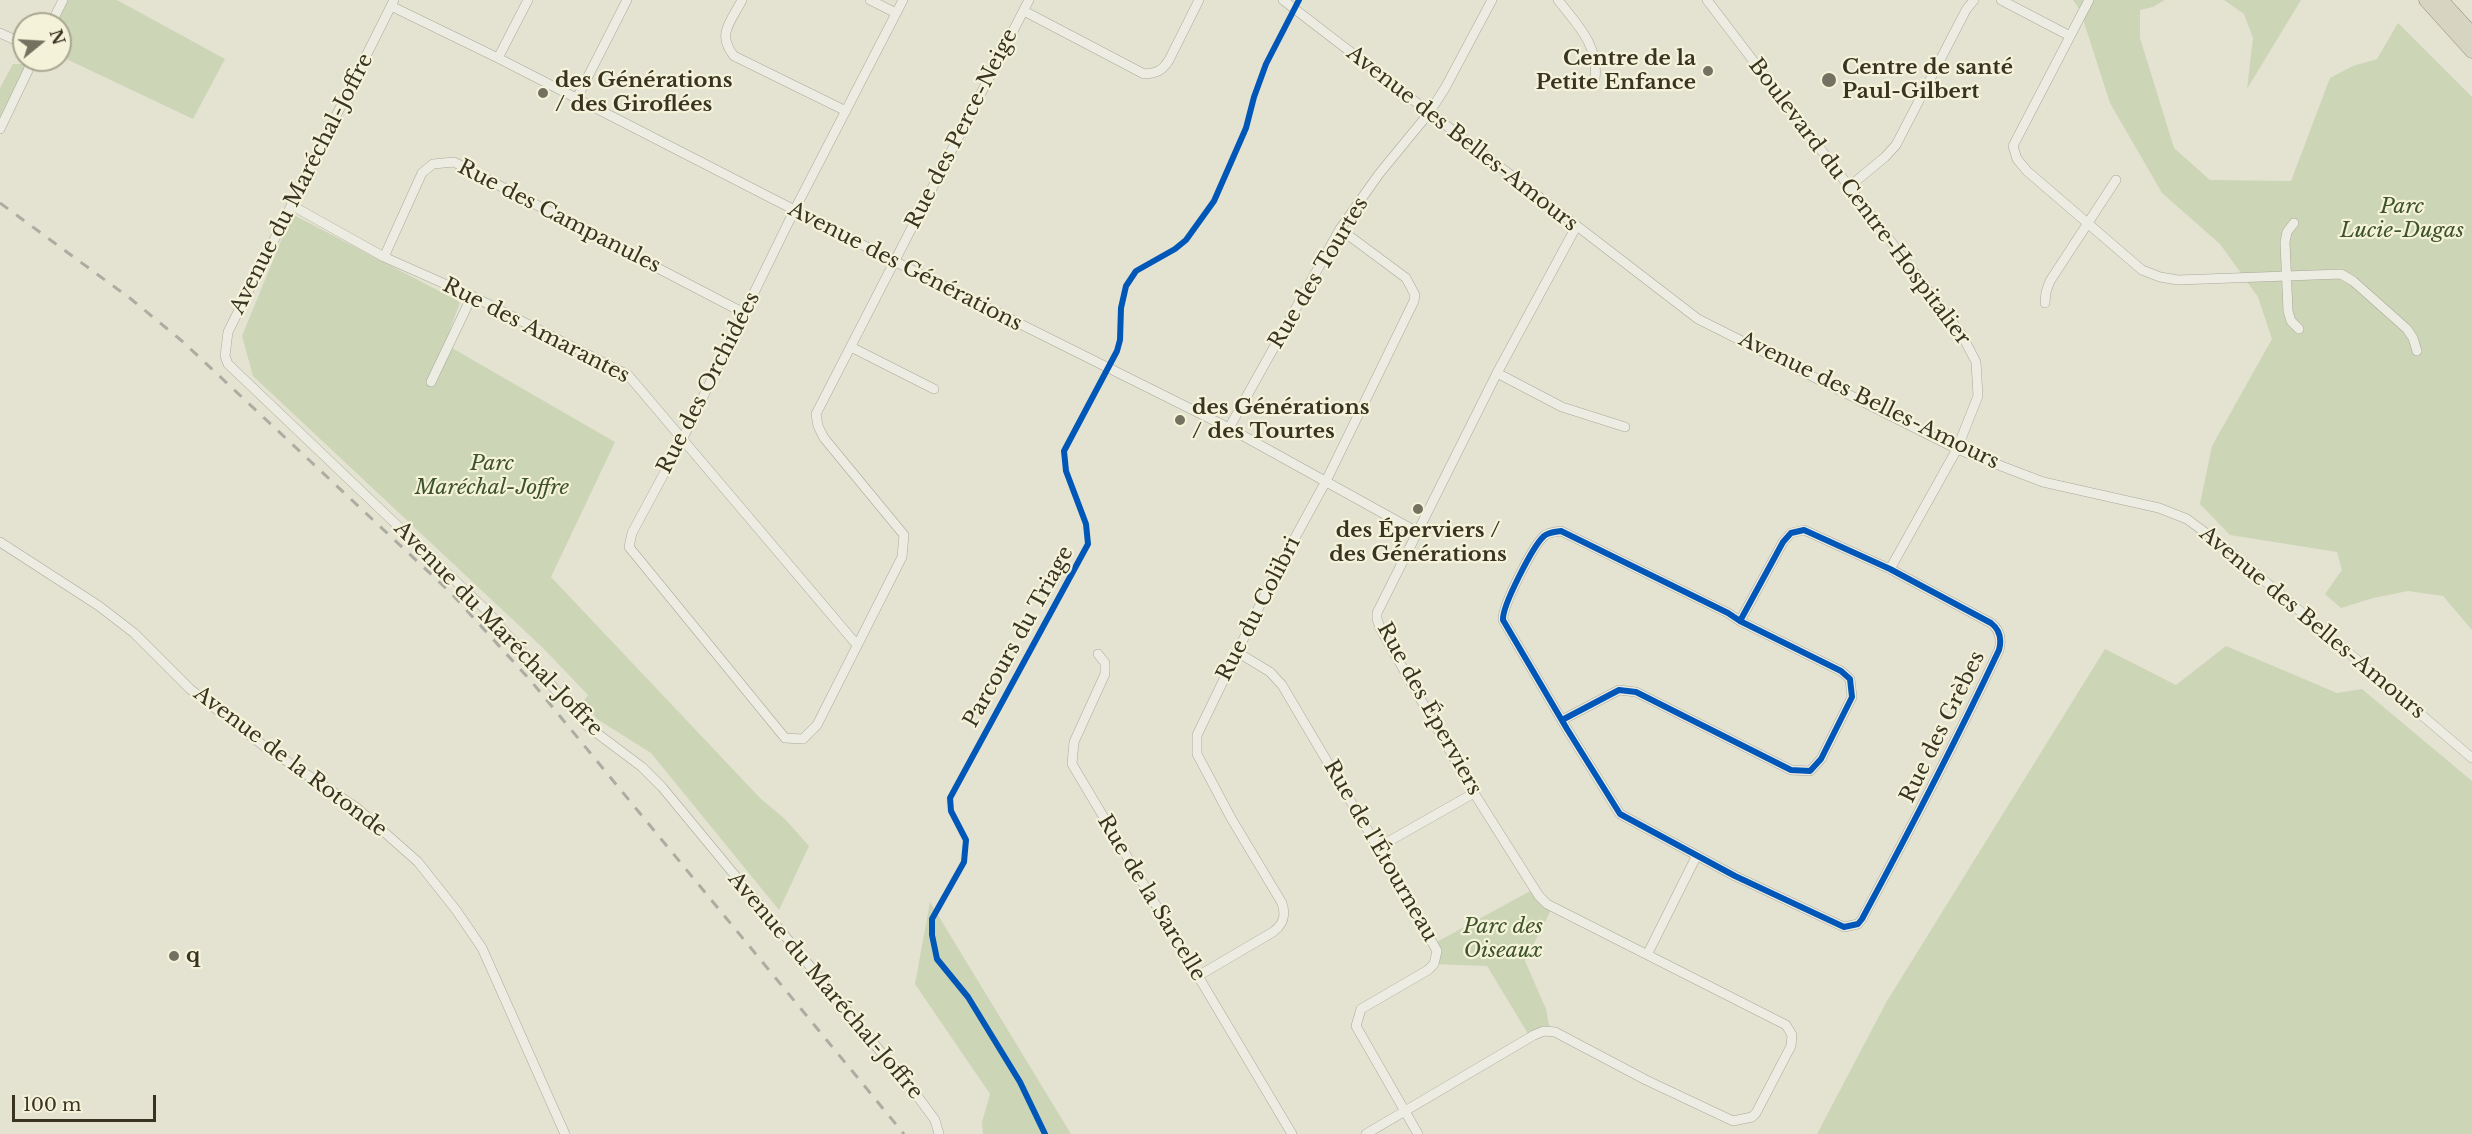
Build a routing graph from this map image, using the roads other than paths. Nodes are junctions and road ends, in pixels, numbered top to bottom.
1 (528, 0) edge
2 (627, 0) edge
3 (742, 0) edge
4 (870, 0) edge
5 (903, 0) edge
6 (1029, 0) edge
7 (1199, 0) edge
8 (1283, 0) edge
9 (1492, 0) edge
10 (1558, 0) edge
11 (1707, 0) edge
12 (1974, 0) edge
13 (2001, 0) edge
14 (2089, 0) edge
15 (2426, 0) edge
16 (2441, 0) edge
17 (393, 3) edge
18 (1024, 10) junction
19 (896, 13) junction
20 (2472, 34) edge
21 (2070, 36) junction
22 (2472, 51) edge
23 (498, 58) junction
24 (27, 72) edge
25 (1595, 79) dead end
26 (577, 98) junction
27 (846, 111) junction
28 (1429, 113) junction
29 (0, 129) edge
30 (2116, 180) dead end
31 (1850, 186) junction
32 (291, 205) junction
33 (794, 211) junction
34 (2088, 223) junction
35 (2294, 223) dead end
36 (1576, 227) junction
37 (1340, 229) junction
38 (384, 256) junction
39 (894, 261) junction
40 (2286, 275) junction
41 (472, 296) junction
42 (2045, 303) dead end
43 (744, 313) junction
44 (2299, 329) dead end
45 (851, 347) junction
46 (2417, 351) dead end
47 (1497, 373) junction
48 (431, 382) dead end
49 (934, 389) dead end
50 (1625, 427) dead end
51 (1229, 429) junction
52 (682, 440) junction
53 (1957, 449) junction
54 (1326, 481) junction
55 (1417, 532) junction
56 (0, 542) edge
57 (1890, 569) junction
58 (1740, 621) junction
59 (857, 645) junction
60 (1237, 652) junction
61 (1098, 654) dead end
62 (1562, 720) junction
63 (785, 738) joint
64 (2472, 758) edge
65 (1474, 793) junction
66 (1377, 848) junction
67 (1697, 855) junction
68 (1648, 953) junction
69 (1198, 976) junction
70 (1405, 1111) junction
71 (566, 1134) edge
72 (939, 1134) edge
73 (1292, 1134) edge
74 (1366, 1134) edge
75 (1418, 1134) edge

1 - 23 street
2 - 26 street
3 - 27 street
4 - 19 street
5 - 19 street, Rue des Orchidées
6 - 18 street, Rue des Perce-Neige
7 - 18 street
8 - 28 street, Avenue des Belles-Amours
9 - 28 street, Rue des Tourtes
10 - 25 street
11 - 31 street, Boulevard du Centre-Hospitalier
12 - 31 street
13 - 21 street
14 - 21 street
15 - 22 highway
16 - 20 highway
17 - 23 street, Avenue des Générations
17 - 32 street, Avenue du Maréchal-Joffre
18 - 39 street, Rue des Perce-Neige
19 - 27 street, Rue des Orchidées
21 - 34 street
23 - 26 street, Avenue des Générations
24 - 29 street
26 - 33 street, Avenue des Générations
27 - 33 street, Rue des Orchidées
28 - 36 street, Avenue des Belles-Amours
28 - 37 street, Rue des Tourtes
30 - 34 street
31 - 53 street, Boulevard du Centre-Hospitalier
32 - 38 street, Rue des Amarantes
32 - 72 street, Avenue du Maréchal-Joffre
33 - 39 street, Avenue des Générations
33 - 43 street, Rue des Orchidées
34 - 40 street
34 - 42 street
35 - 40 street
36 - 47 street, Rue des Éperviers
36 - 53 street, Avenue des Belles-Amours
37 - 51 street, Rue des Tourtes
37 - 54 street, Rue du Colibri
38 - 41 street, Rue des Amarantes
38 - 43 street, Rue des Campanules
39 - 45 street, Rue des Perce-Neige
39 - 51 street, Avenue des Générations
40 - 44 street
40 - 46 street
41 - 48 street
41 - 52 street, Rue des Amarantes
43 - 52 street, Rue des Orchidées
45 - 49 street
45 - 59 street, Rue des Perce-Neige
47 - 50 street
47 - 55 street, Rue des Éperviers
51 - 54 street, Avenue des Générations
52 - 59 street, Rue des Amarantes
52 - 63 street, Rue des Orchidées
53 - 57 street, Boulevard du Centre-Hospitalier
53 - 64 street, Avenue des Belles-Amours
54 - 55 street, Avenue des Générations
54 - 60 street, Rue du Colibri
55 - 65 street, Rue des Éperviers
56 - 71 street, Avenue de la Rotonde
57 - 58 street, Rue des Grèbes
57 - 67 street, Rue des Grèbes
58 - 62 street, Rue des Grèbes
58 - 62 street
59 - 63 street, Rue des Perce-Neige
60 - 66 street, Rue de l'Étourneau
60 - 69 street, Rue du Colibri
61 - 69 street, Rue de la Sarcelle
62 - 67 street, Rue des Grèbes
65 - 66 street
65 - 68 street, Rue des Éperviers
66 - 70 street, Rue de l'Étourneau
67 - 68 street
68 - 70 street, Rue des Éperviers
69 - 73 street, Rue de la Sarcelle
70 - 74 street
70 - 75 street, Rue de l'Étourneau

